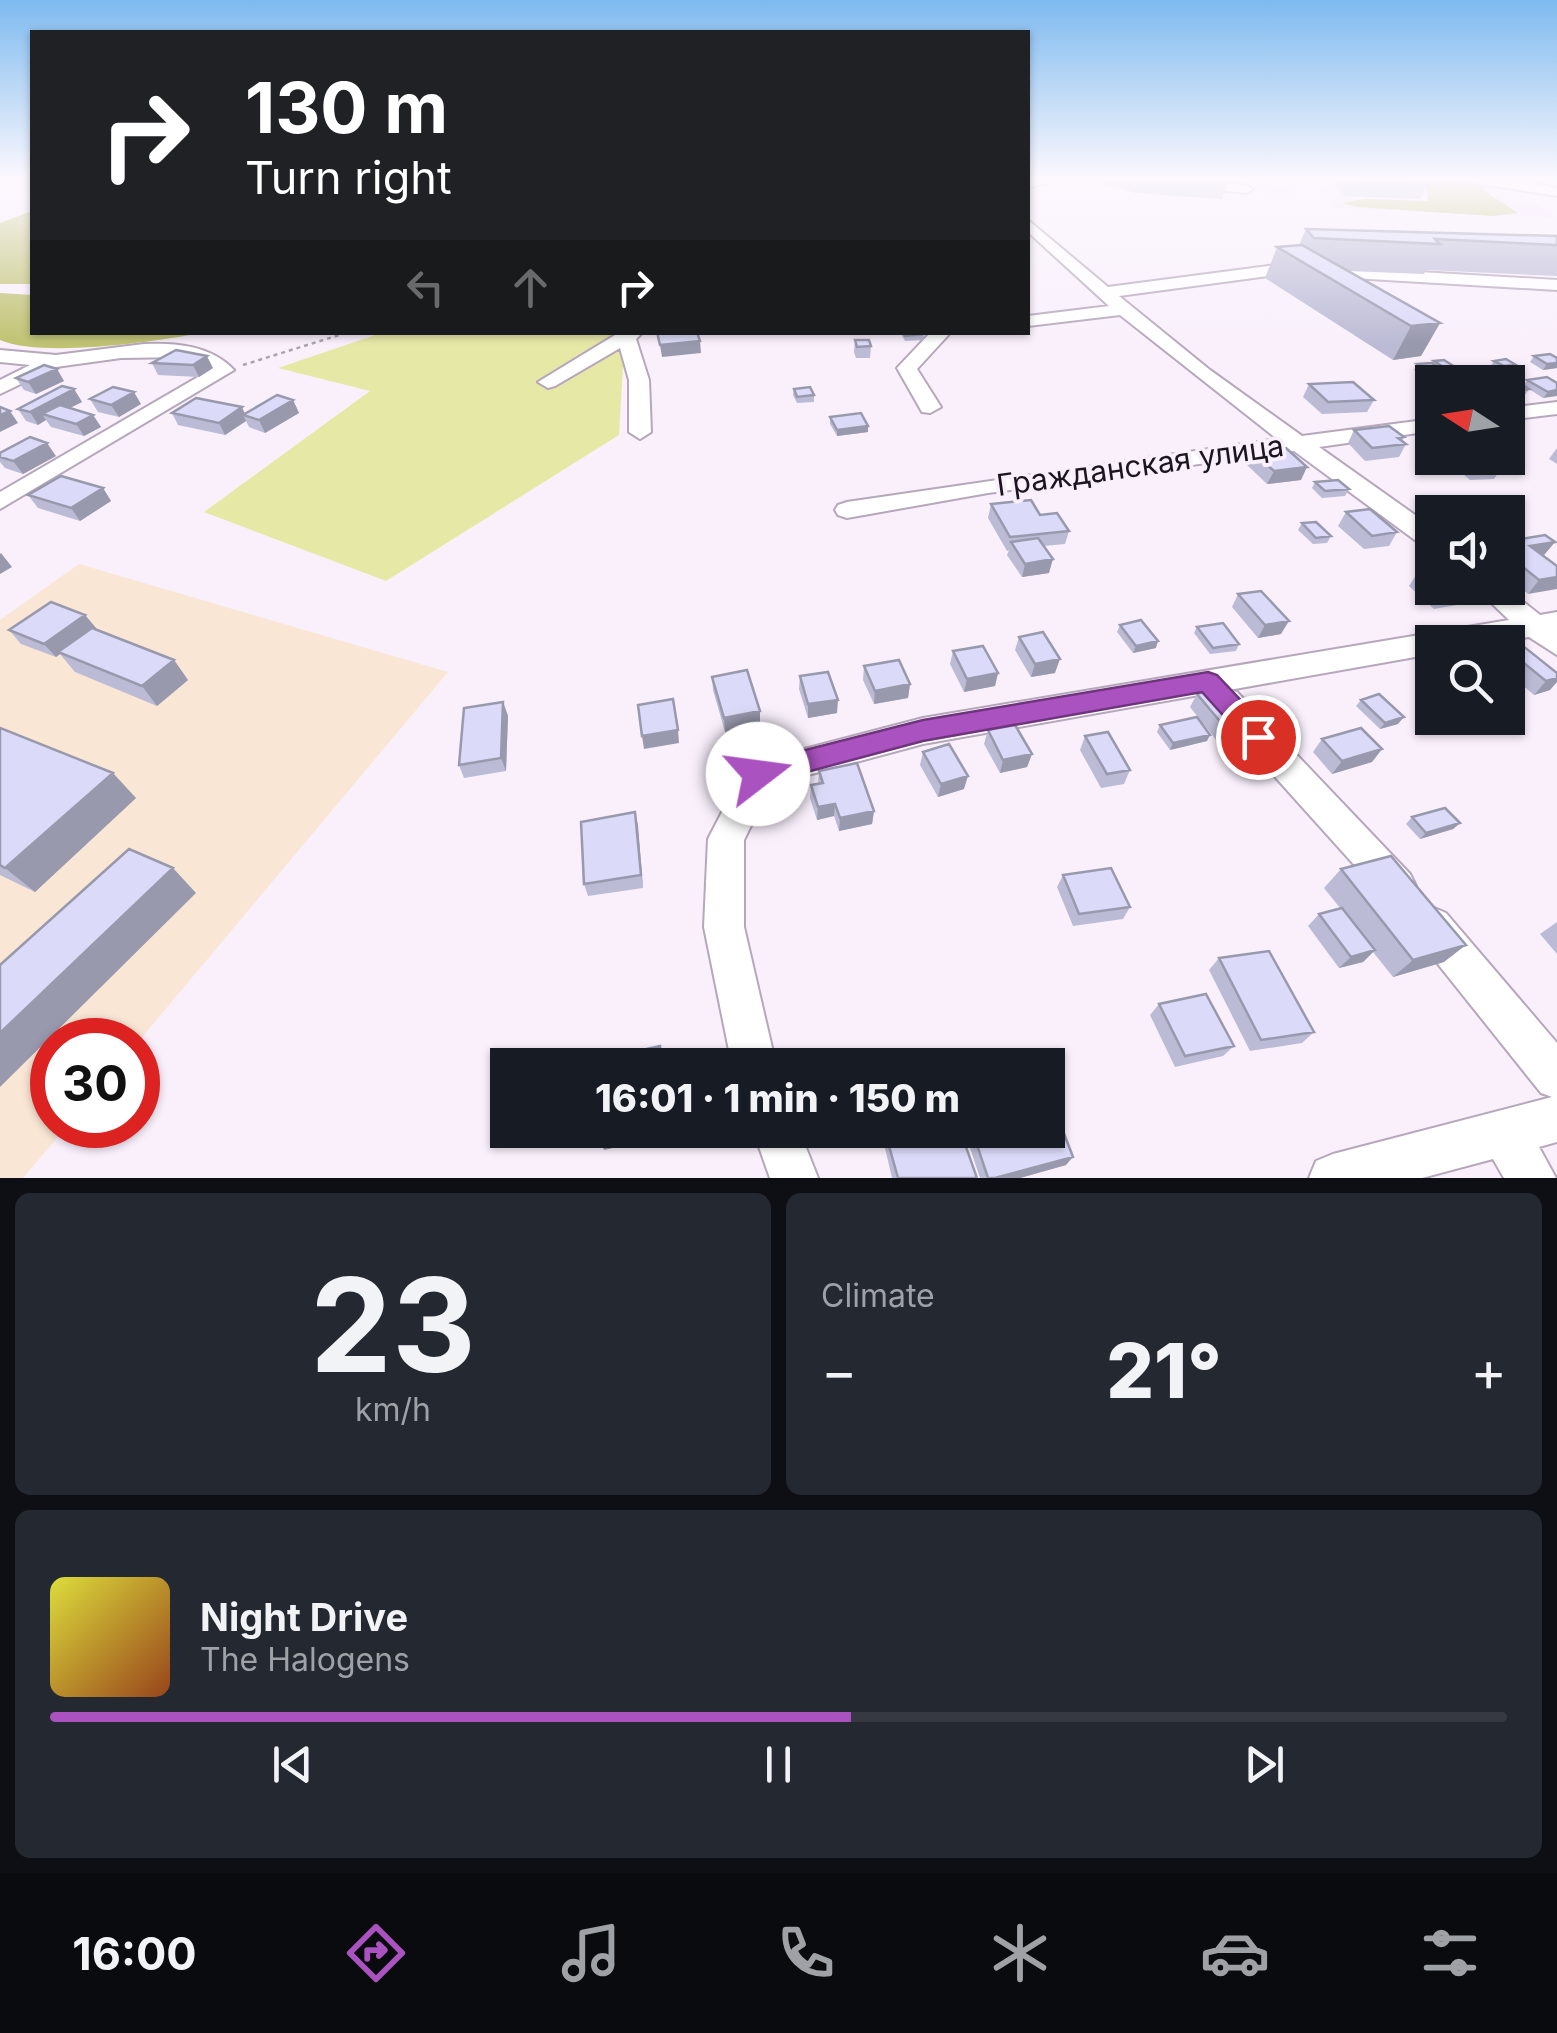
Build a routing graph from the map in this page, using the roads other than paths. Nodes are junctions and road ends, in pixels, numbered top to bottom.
1 (1039, 234) edge
2 (1058, 252) junction
3 (1030, 255) edge
4 (1557, 285) edge
5 (1105, 293) junction
6 (1125, 308) junction
7 (1030, 321) edge
8 (630, 335) edge
9 (939, 335) edge
10 (0, 356) edge
11 (54, 361) junction
12 (548, 382) dead end
13 (0, 388) edge
14 (930, 407) dead end
15 (1557, 408) edge
16 (1525, 412) edge
17 (1415, 427) edge
18 (640, 432) dead end
19 (1298, 443) junction
20 (0, 502) edge
21 (848, 510) dead end
22 (1415, 526) edge
23 (1514, 605) edge
24 (1550, 630) edge
25 (1525, 633) edge
26 (1415, 646) edge
27 (1208, 682) junction
28 (750, 1048) edge
29 (1557, 1077) edge
30 (1557, 1119) edge
31 (1502, 1132) junction
32 (783, 1148) edge
33 (794, 1178) edge
34 (1334, 1178) edge
35 (1532, 1178) edge

1 - 2 street
2 - 3 street
2 - 5 street
4 - 5 street
5 - 6 street
6 - 7 street
6 - 19 street
8 - 12 street
8 - 18 street
9 - 14 street
10 - 11 street
11 - 13 street
11 - 20 street
15 - 16 street
17 - 19 street, Гражданская улица
19 - 21 street, Гражданская улица
19 - 22 street
23 - 24 street
24 - 25 street
26 - 27 street
27 - 28 street
27 - 29 street
30 - 31 street
31 - 34 street
31 - 35 street
32 - 33 street

